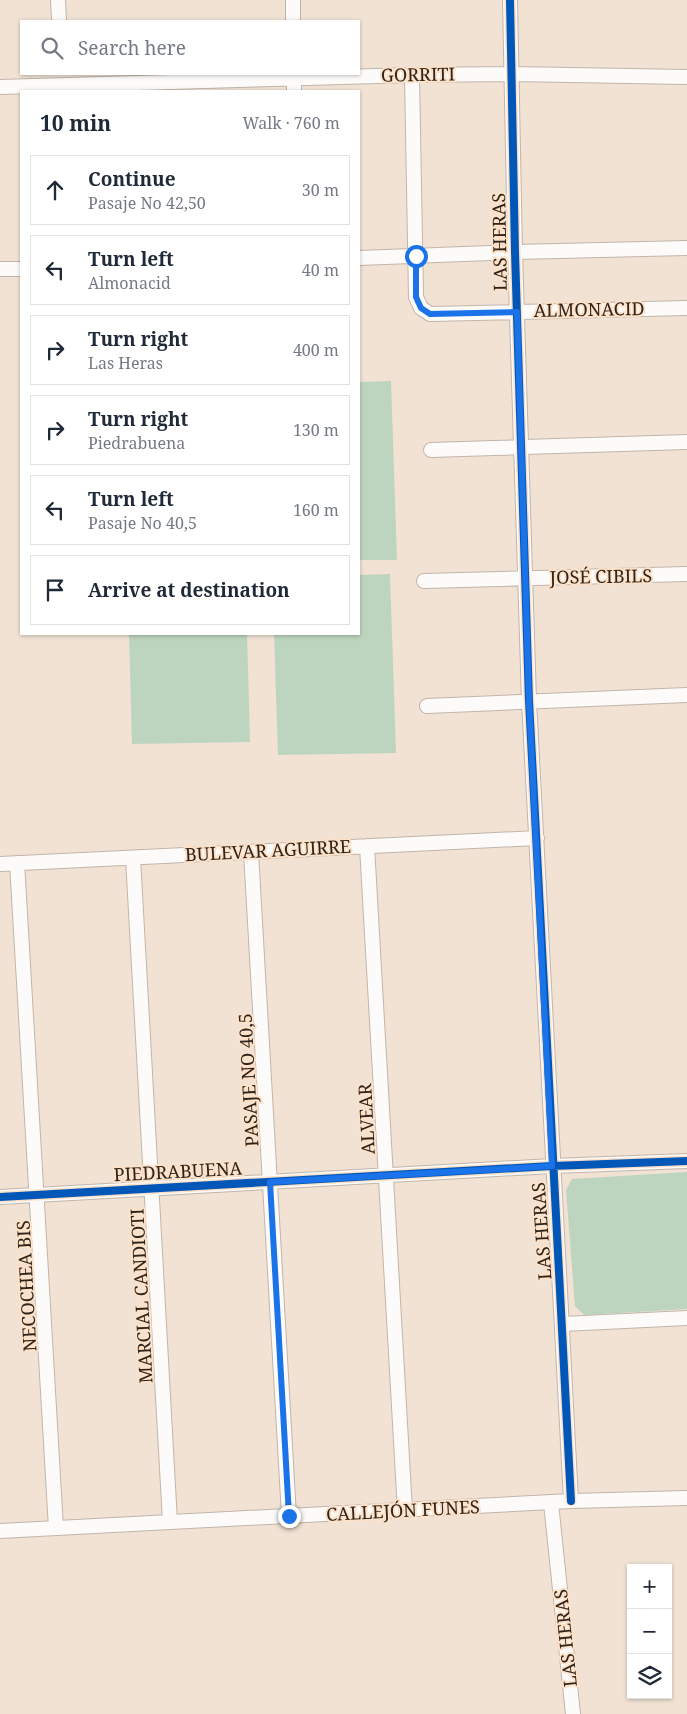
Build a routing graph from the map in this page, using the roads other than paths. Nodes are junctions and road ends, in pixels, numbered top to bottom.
1 (58, 0) edge
2 (293, 0) edge
3 (510, 0) edge
4 (59, 20) edge
5 (293, 20) edge
6 (512, 74) junction
7 (412, 75) junction
8 (687, 77) edge
9 (294, 81) edge
10 (62, 83) edge
11 (179, 86) edge
12 (0, 87) edge
13 (687, 248) edge
14 (515, 252) junction
15 (416, 256) junction
16 (360, 258) edge
17 (0, 269) edge
18 (20, 269) edge
19 (687, 308) edge
20 (517, 312) junction
21 (687, 442) edge
22 (521, 447) junction
23 (431, 450) dead end
24 (687, 574) edge
25 (525, 578) junction
26 (424, 581) dead end
27 (687, 695) edge
28 (529, 701) junction
29 (427, 706) dead end
30 (537, 838) junction
31 (367, 846) junction
32 (251, 852) junction
33 (133, 858) junction
34 (18, 863) junction
35 (0, 864) edge
36 (687, 1161) edge
37 (552, 1166) junction
38 (386, 1175) junction
39 (270, 1182) junction
40 (151, 1188) junction
41 (36, 1194) junction
42 (0, 1196) edge
43 (687, 1318) edge
44 (563, 1324) junction
45 (687, 1498) edge
46 (571, 1501) junction
47 (551, 1503) junction
48 (405, 1511) junction
49 (289, 1516) junction
50 (170, 1522) junction
51 (56, 1528) junction
52 (0, 1531) edge
53 (573, 1714) edge

1 - 4 street
2 - 5 street
3 - 6 street, LAS HERAS
6 - 7 street, GORRITI
6 - 8 street, GORRITI
6 - 14 street, LAS HERAS
7 - 9 street, GORRITI
7 - 15 street
9 - 11 street, GORRITI
10 - 11 street, GORRITI
10 - 12 street, GORRITI
13 - 14 street
14 - 15 street
14 - 20 street, LAS HERAS
15 - 16 street
15 - 20 street, ALMONACID
17 - 18 street
19 - 20 street, ALMONACID
20 - 22 street, LAS HERAS
21 - 22 street
22 - 23 street
22 - 25 street, LAS HERAS
24 - 25 street, JOSÉ CIBILS
25 - 26 street, JOSÉ CIBILS
25 - 28 street, LAS HERAS
27 - 28 street
28 - 29 street
28 - 30 street, LAS HERAS
30 - 31 street, BULEVAR AGUIRRE
30 - 37 street, LAS HERAS
31 - 32 street, BULEVAR AGUIRRE
31 - 38 street, ALVEAR
32 - 33 street, BULEVAR AGUIRRE
32 - 39 street, PASAJE NO 40,5
33 - 34 street, BULEVAR AGUIRRE
33 - 40 street, MARCIAL CANDIOTI
34 - 35 street, BULEVAR AGUIRRE
34 - 41 street, NECOCHEA BIS
36 - 37 street, PIEDRABUENA
37 - 38 street, PIEDRABUENA
37 - 44 street, LAS HERAS
38 - 39 street, PIEDRABUENA
38 - 48 street, ALVEAR
39 - 40 street, PIEDRABUENA
39 - 49 street, PASAJE NO 40,5
40 - 41 street, PIEDRABUENA
40 - 50 street, MARCIAL CANDIOTI
41 - 42 street, PIEDRABUENA
41 - 51 street, NECOCHEA BIS
43 - 44 street
44 - 46 street, LAS HERAS
45 - 46 street, CALLEJÓN FUNES
46 - 47 street, CALLEJÓN FUNES
47 - 48 street, CALLEJÓN FUNES
47 - 53 street, LAS HERAS
48 - 49 street, CALLEJÓN FUNES
49 - 50 street, CALLEJÓN FUNES
50 - 51 street, CALLEJÓN FUNES
51 - 52 street, CALLEJÓN FUNES

